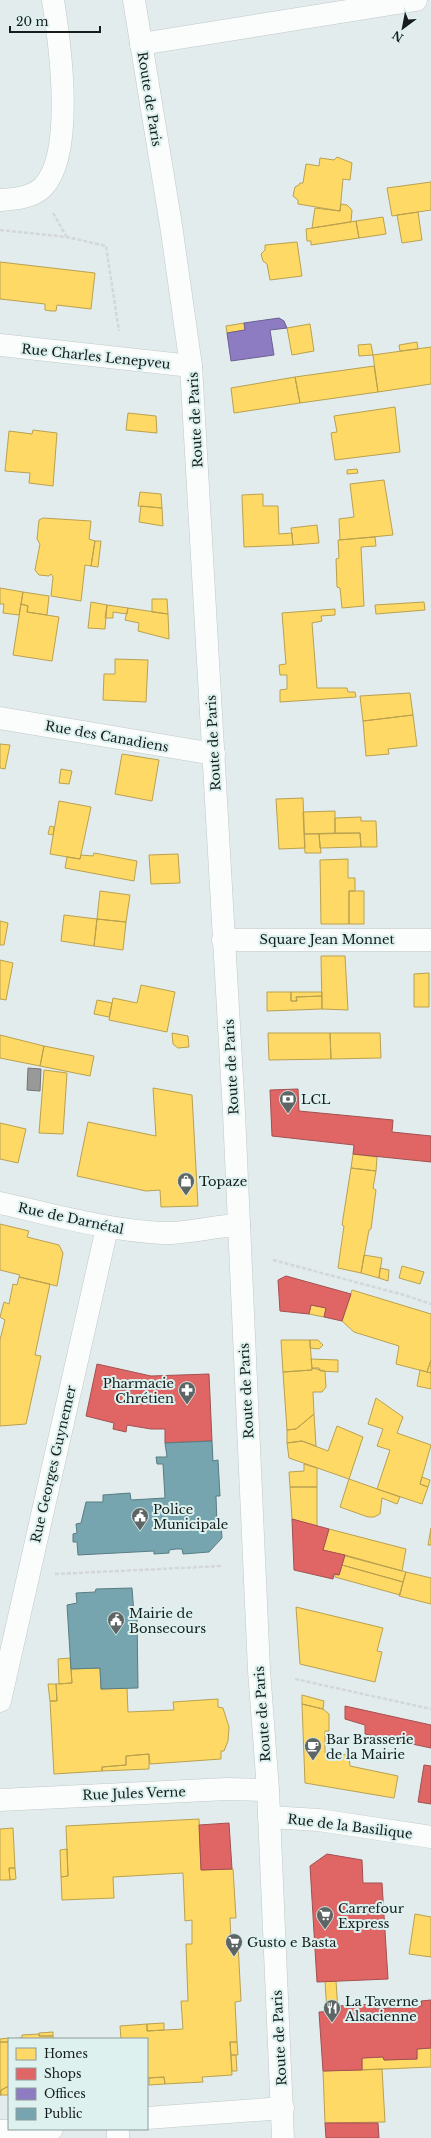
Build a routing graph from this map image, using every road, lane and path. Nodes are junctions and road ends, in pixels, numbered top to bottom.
1 (53, 0) edge
2 (134, 0) edge
3 (416, 0) edge
4 (141, 44) junction
5 (0, 200) edge
6 (0, 230) edge
7 (0, 345) edge
8 (124, 359) junction
9 (192, 366) junction
10 (0, 718) edge
11 (214, 754) junction
12 (223, 940) junction
13 (431, 940) edge
14 (0, 1203) edge
15 (238, 1225) junction
16 (107, 1228) junction
17 (273, 1260) dead end
18 (431, 1304) edge
19 (222, 1566) dead end
20 (52, 1574) dead end
21 (295, 1680) dead end
22 (0, 1701) edge
23 (431, 1709) edge
24 (268, 1790) junction
25 (0, 1800) edge
26 (269, 1818) junction
27 (431, 1837) edge
28 (283, 2108) junction
29 (148, 2118) edge
30 (283, 2138) edge

1 - 5 street
2 - 4 street, Route de Paris
3 - 4 street
4 - 9 street, Route de Paris
6 - 8 path
7 - 8 street, Rue Charles Lenepveu
8 - 9 street, Rue Charles Lenepveu
9 - 11 street, Route de Paris
10 - 11 street, Rue des Canadiens
11 - 12 street, Route de Paris
12 - 13 street, Square Jean Monnet
12 - 15 street, Route de Paris
14 - 16 street, Rue de Darnétal
15 - 16 street, Rue de Darnétal
15 - 24 street, Route de Paris
16 - 22 street, Rue Georges Guynemer
17 - 18 path
19 - 20 path
21 - 23 path
24 - 25 street, Rue Jules Verne
24 - 26 street, Route de Paris
26 - 27 street, Rue de la Basilique
26 - 28 street, Route de Paris
28 - 29 street
28 - 30 street, Route de Paris

